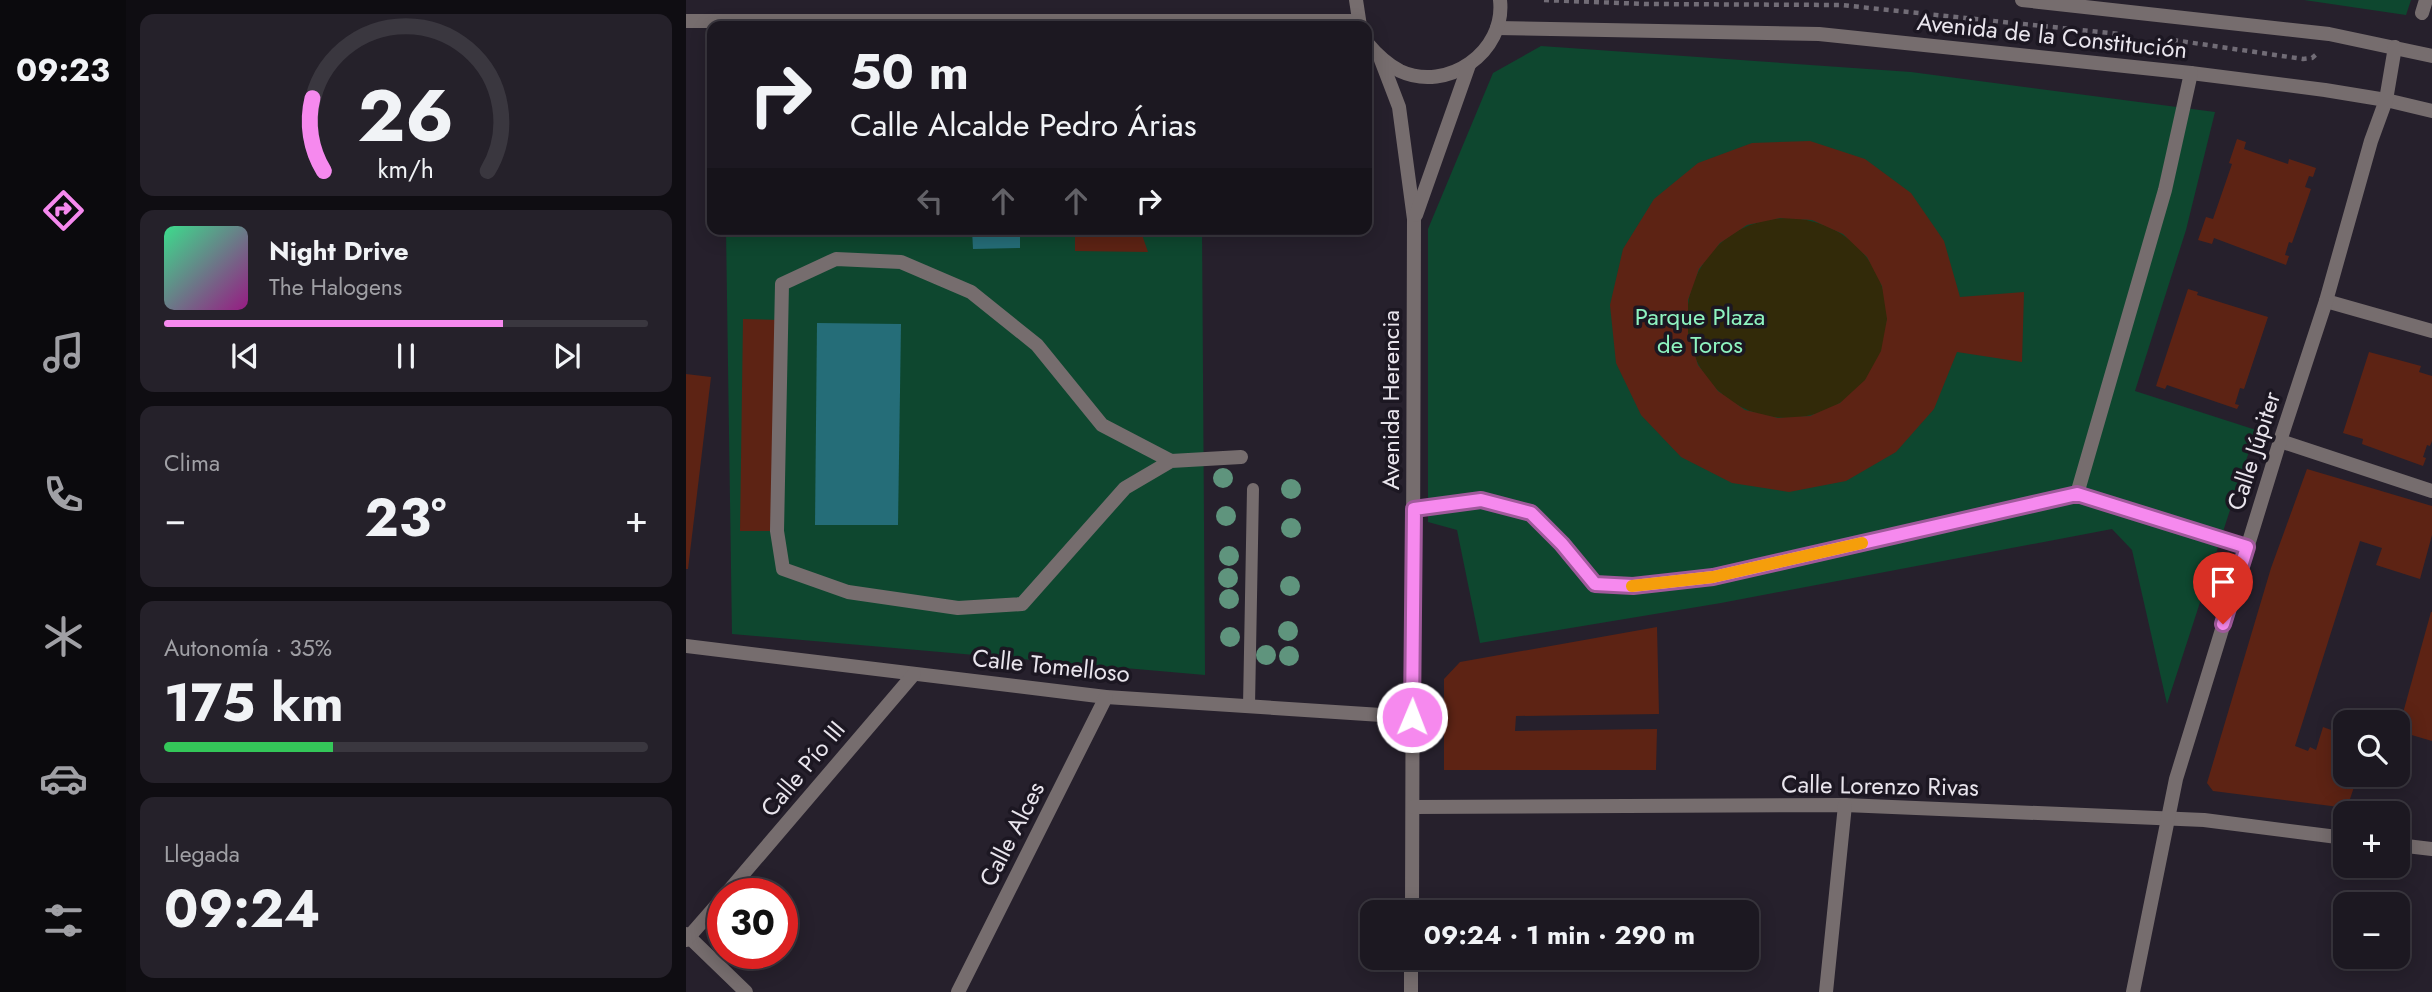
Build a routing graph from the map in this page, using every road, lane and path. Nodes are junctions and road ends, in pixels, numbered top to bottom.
1 (1356, 0) edge
2 (1500, 0) edge
3 (1544, 0) edge
4 (2022, 0) edge
5 (686, 21) edge
6 (707, 21) edge
7 (1359, 21) edge
8 (1497, 28) junction
9 (2321, 33) junction
10 (2129, 35) dead end
11 (2168, 39) dead end
12 (2395, 47) junction
13 (1372, 49) edge
14 (2432, 56) edge
15 (1381, 60) junction
16 (1469, 65) junction
17 (2191, 73) junction
18 (2386, 100) junction
19 (2432, 111) edge
20 (1414, 219) junction
21 (2326, 301) junction
22 (2432, 331) edge
23 (2280, 441) junction
24 (1241, 457) dead end
25 (1171, 461) junction
26 (1253, 489) dead end
27 (2432, 491) edge
28 (2077, 494) junction
29 (1414, 509) junction
30 (2247, 547) junction
31 (686, 646) edge
32 (914, 674) junction
33 (1106, 697) junction
34 (1249, 706) junction
35 (1412, 717) junction
36 (1845, 805) junction
37 (1413, 807) junction
38 (2167, 818) junction
39 (2333, 836) edge
40 (2410, 846) edge
41 (2432, 849) edge
42 (739, 878) edge
43 (1412, 900) edge
44 (707, 915) edge
45 (687, 937) edge
46 (1411, 970) edge
47 (747, 992) edge
48 (958, 992) edge
49 (1411, 992) edge
50 (1826, 992) edge
51 (2133, 992) edge

1 - 7 street
2 - 8 street
3 - 10 path
4 - 9 street, Avenida de la Constitución
5 - 6 street
8 - 16 street
8 - 17 street, Avenida de la Constitución
9 - 11 path
9 - 12 street, Avenida de la Constitución
12 - 14 street, Avenida de la Constitución
12 - 18 street, Calle Júpiter
13 - 15 street, Avenida Herencia
15 - 16 street, Avenida Herencia
15 - 20 street, Avenida Herencia
16 - 20 street
17 - 18 street, Avenida de la Constitución
17 - 28 street
18 - 19 street, Avenida de la Constitución
18 - 21 street, Calle Júpiter
20 - 29 street, Avenida Herencia
21 - 22 street
21 - 23 street, Calle Júpiter
23 - 27 street
23 - 30 street, Calle Júpiter
24 - 25 street
25 - 25 street
26 - 34 lane
28 - 29 street
28 - 30 street
29 - 35 street, Avenida Herencia
30 - 38 street, Calle Júpiter
31 - 32 street, Calle Tomelloso
32 - 33 street, Calle Tomelloso
32 - 42 street, Calle Pío III
33 - 34 street, Calle Tomelloso
33 - 48 street, Calle Alces
34 - 35 street, Calle Tomelloso
35 - 37 street, Avenida Herencia
36 - 37 street, Calle Lorenzo Rivas
36 - 38 street, Calle Lorenzo Rivas
36 - 50 street
37 - 43 street, Avenida Herencia
38 - 39 street, Calle Lorenzo Rivas
38 - 51 street, Calle Júpiter
40 - 41 street
44 - 45 street, Calle Pío III
45 - 47 street
46 - 49 street

